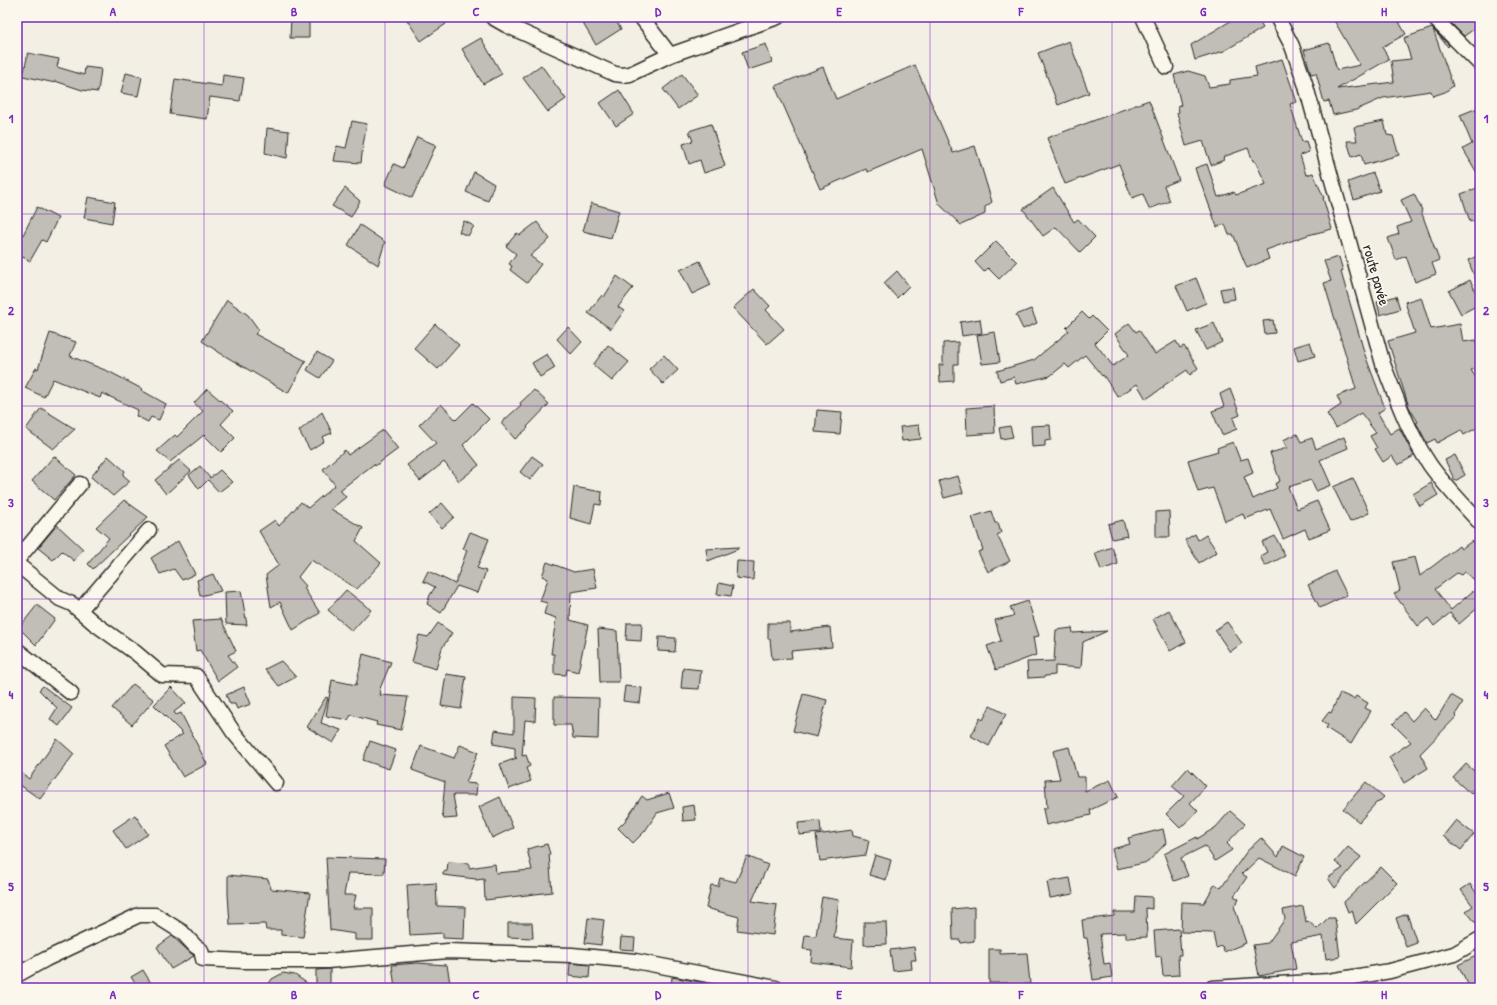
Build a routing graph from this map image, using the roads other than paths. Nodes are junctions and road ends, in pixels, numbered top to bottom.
1 (492, 17) edge
2 (641, 17) edge
3 (778, 17) edge
4 (1143, 17) edge
5 (1277, 17) edge
6 (1433, 17) edge
7 (670, 55) junction
8 (1480, 64) edge
9 (1166, 67) dead end
10 (80, 484) dead end
11 (1480, 524) edge
12 (149, 530) dead end
13 (17, 560) edge
14 (17, 564) edge
15 (80, 610) junction
16 (17, 650) edge
17 (71, 693) dead end
18 (276, 783) dead end
19 (1480, 939) edge
20 (17, 975) edge
21 (776, 988) edge
22 (1212, 988) edge

1 - 7 street
2 - 7 street
3 - 7 street
4 - 9 street
5 - 11 street, route pavée
6 - 8 street
10 - 13 street
12 - 15 street
14 - 15 street
15 - 18 street
16 - 17 street
19 - 22 street
20 - 21 street

